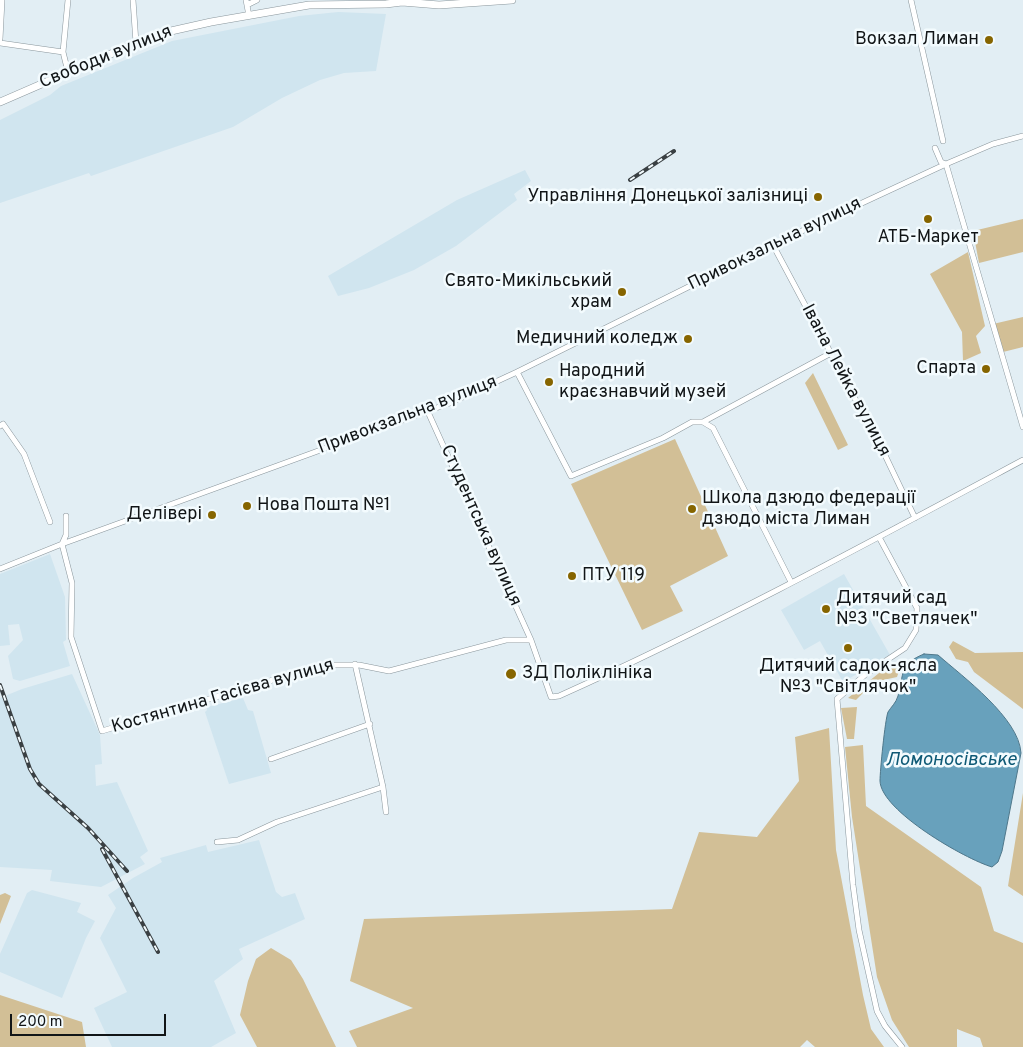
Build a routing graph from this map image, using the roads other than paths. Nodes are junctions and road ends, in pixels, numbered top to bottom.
1 (2, 0) edge
2 (68, 0) edge
3 (133, 0) edge
4 (257, 0) edge
5 (512, 0) edge
6 (911, 0) edge
7 (247, 2) edge
8 (388, 2) edge
9 (249, 16) junction
10 (0, 41) edge
11 (136, 43) junction
12 (63, 52) junction
13 (68, 72) junction
14 (0, 102) edge
15 (1023, 136) edge
16 (944, 141) dead end
17 (936, 148) dead end
18 (946, 164) junction
19 (773, 245) junction
20 (831, 353) junction
21 (517, 372) junction
22 (428, 412) junction
23 (703, 422) junction
24 (0, 426) edge
25 (1023, 427) edge
26 (1023, 460) edge
27 (66, 516) dead end
28 (915, 518) junction
29 (50, 522) dead end
30 (879, 537) junction
31 (62, 544) junction
32 (0, 569) edge
33 (791, 582) junction
34 (532, 640) junction
35 (355, 664) junction
36 (370, 724) junction
37 (271, 759) dead end
38 (383, 787) junction
39 (386, 812) dead end
40 (217, 842) dead end
41 (902, 1047) edge

1 - 10 street
2 - 12 street
3 - 11 street
4 - 7 street
5 - 8 main road, Свободи вулиця
6 - 16 street
7 - 9 street
8 - 9 main road, Свободи вулиця
9 - 11 main road, Свободи вулиця
10 - 12 street
11 - 13 main road, Свободи вулиця
12 - 13 street
13 - 14 main road, Свободи вулиця
15 - 18 street, Привокзальна вулиця
17 - 18 street
18 - 19 street, Привокзальна вулиця
18 - 25 street
19 - 20 street, Івана Лейка вулиця
19 - 21 street, Привокзальна вулиця
20 - 23 street
20 - 28 street, Івана Лейка вулиця
21 - 22 street, Привокзальна вулиця
21 - 23 street
22 - 31 street, Привокзальна вулиця
22 - 34 street, Студентська вулиця
23 - 33 street
24 - 29 street
26 - 28 street
27 - 31 street
28 - 30 street
30 - 33 street
30 - 41 street
31 - 32 street, Привокзальна вулиця
31 - 35 street, Костянтина Гасієва вулиця
33 - 34 street
34 - 35 street, Костянтина Гасієва вулиця
35 - 36 street
36 - 37 street
36 - 38 street
38 - 39 street
38 - 40 street

